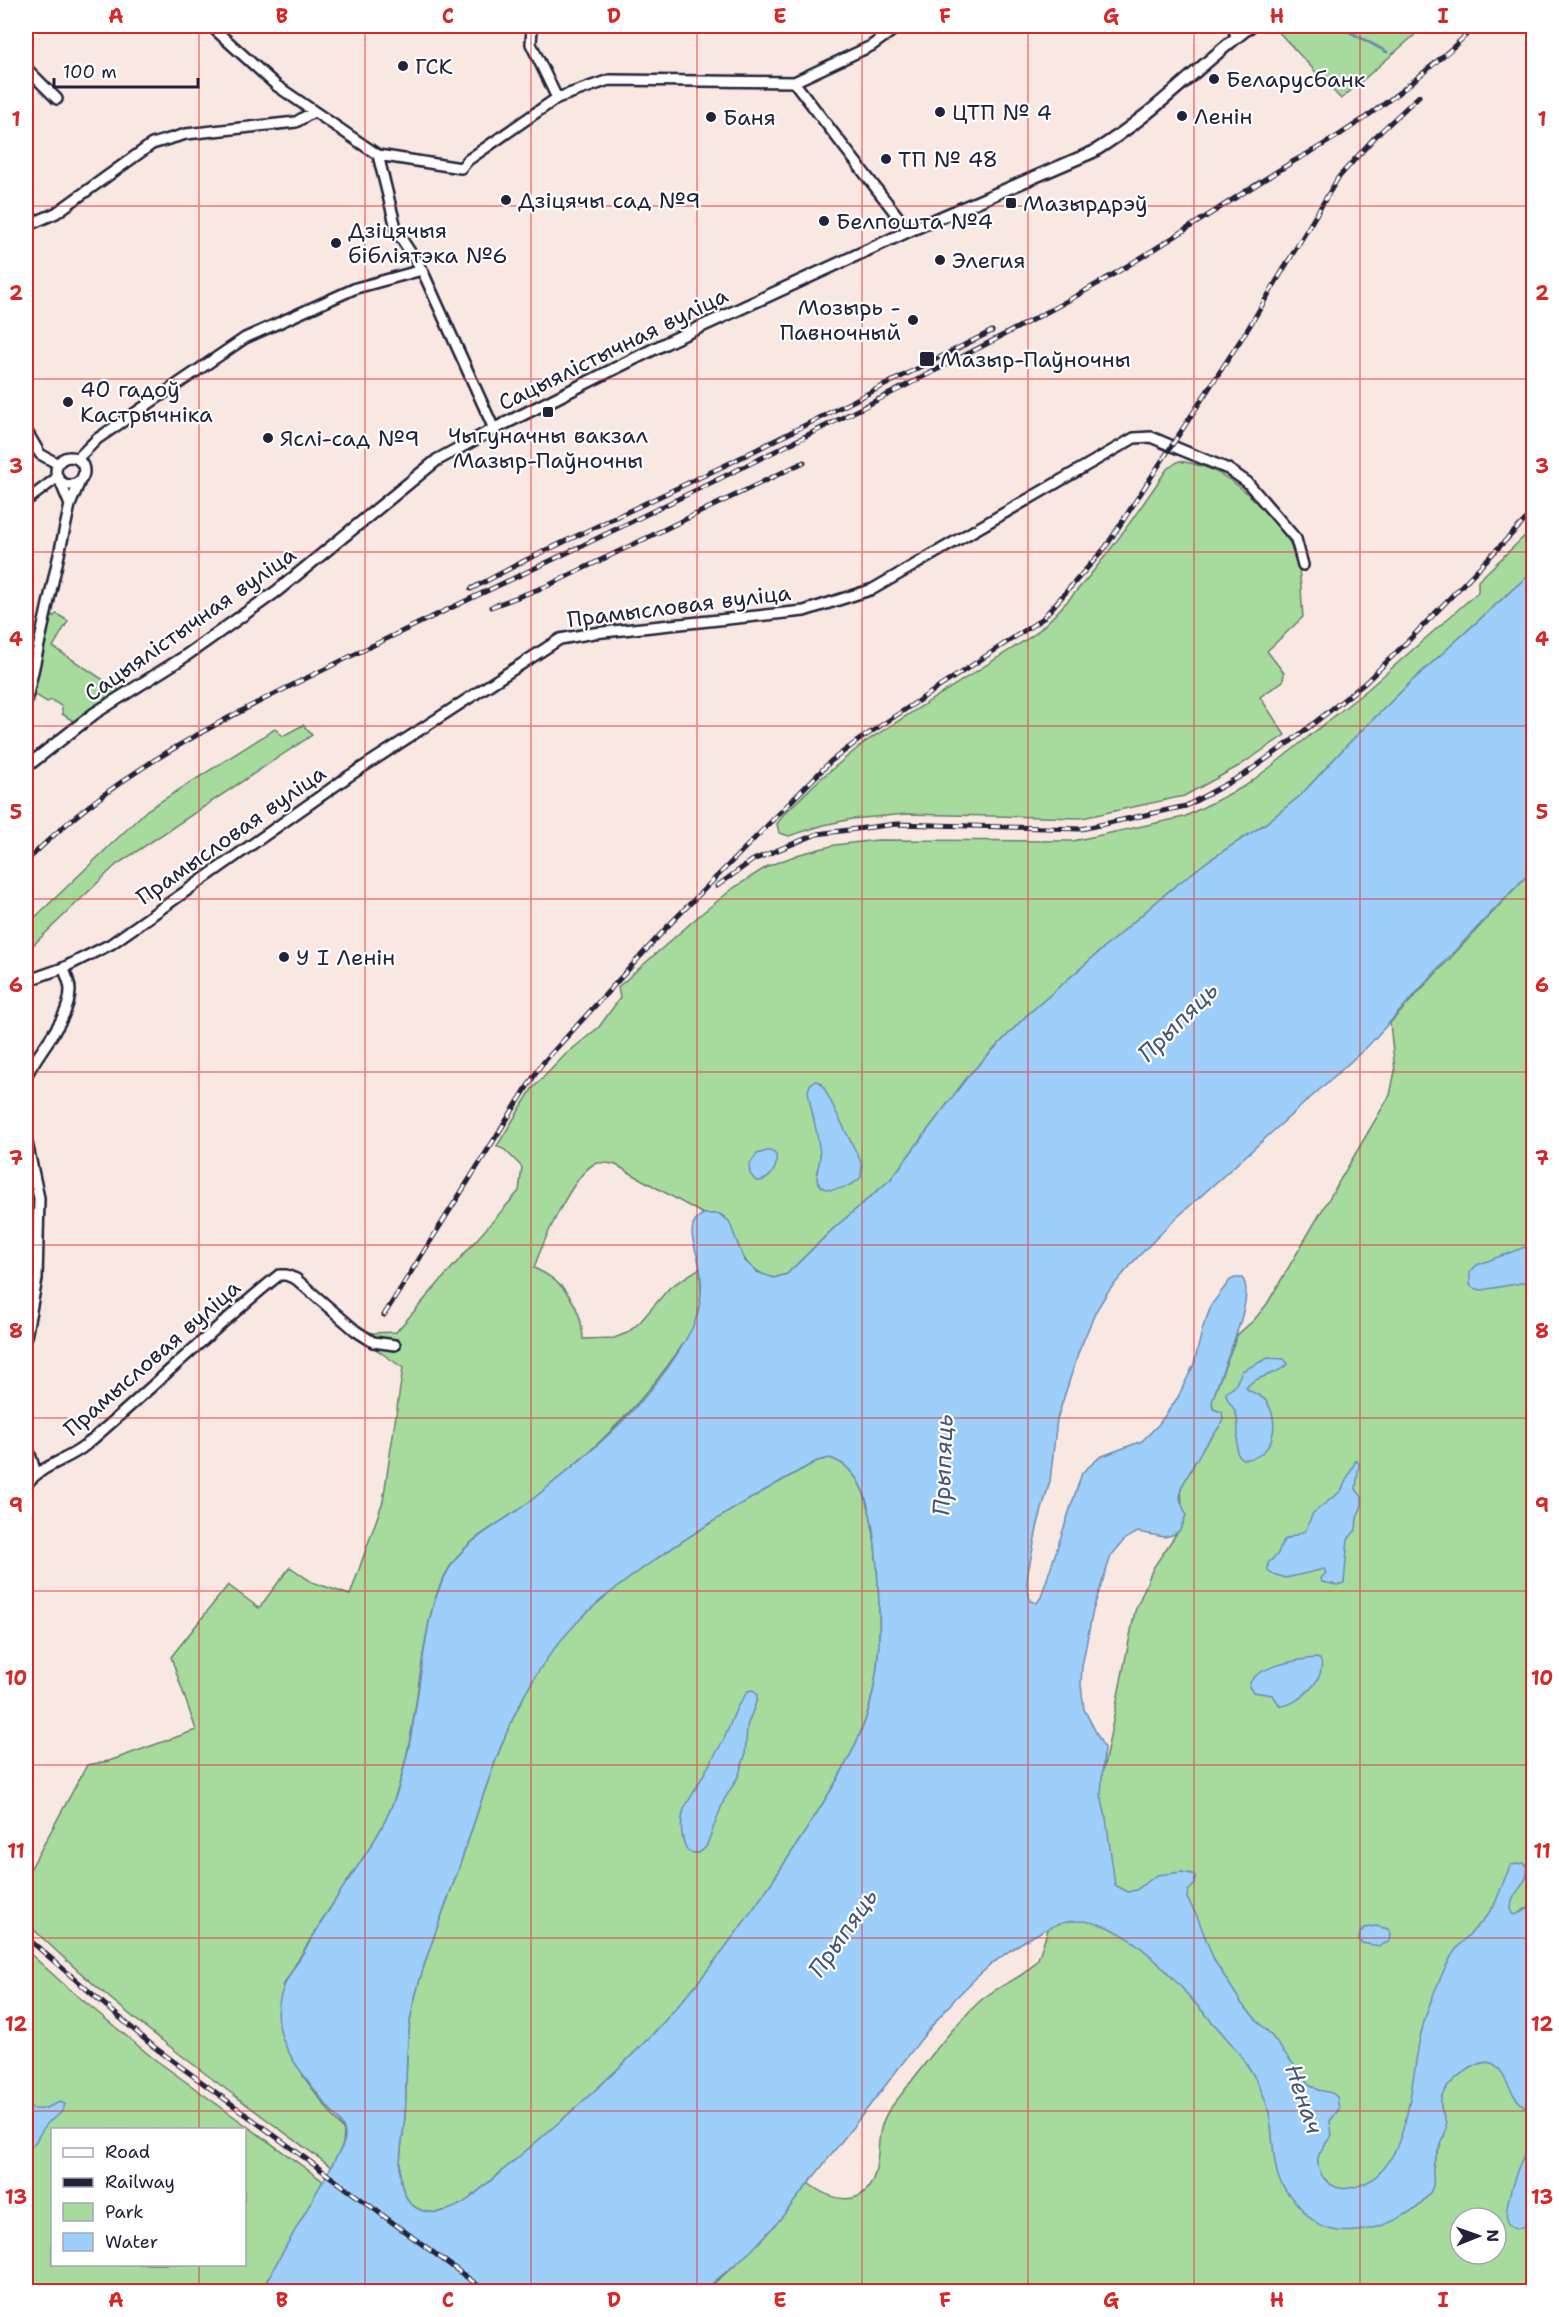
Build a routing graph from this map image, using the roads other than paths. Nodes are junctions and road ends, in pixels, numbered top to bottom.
1 (211, 26) edge
2 (532, 26) edge
3 (899, 26) edge
4 (1251, 26) edge
5 (1234, 31) edge
6 (26, 68) edge
7 (794, 82) junction
8 (557, 98) junction
9 (57, 99) dead end
10 (313, 112) junction
11 (378, 155) junction
12 (26, 226) edge
13 (909, 231) junction
14 (422, 270) junction
15 (494, 429) junction
16 (26, 430) edge
17 (77, 459) junction
18 (58, 464) junction
19 (59, 479) junction
20 (80, 481) junction
21 (26, 501) edge
22 (70, 505) junction
23 (1303, 565) dead end
24 (26, 703) edge
25 (26, 767) edge
26 (63, 968) junction
27 (26, 981) edge
28 (26, 1077) edge
29 (26, 1138) edge
30 (26, 1337) edge
31 (395, 1345) dead end
32 (26, 1442) edge
33 (36, 1473) junction
34 (26, 1485) edge

1 - 10 street
2 - 8 street
3 - 7 street
4 - 5 street, Сацыялістычная вуліца
5 - 13 street, Сацыялістычная вуліца
6 - 9 street
7 - 8 street
7 - 13 street
8 - 11 street
10 - 11 street
10 - 12 street
11 - 14 street
13 - 15 street, Сацыялістычная вуліца
14 - 15 street
14 - 17 street
15 - 25 street, Сацыялістычная вуліца
16 - 18 street
17 - 18 street
17 - 20 street
18 - 19 street
19 - 20 street
19 - 21 street
19 - 22 street
20 - 22 street
22 - 24 street
23 - 26 street, Прамысловая вуліца
26 - 27 street, Прамысловая вуліца
26 - 28 street
29 - 30 street
31 - 33 street, Прамысловая вуліца
32 - 33 street
33 - 34 street, Прамысловая вуліца

